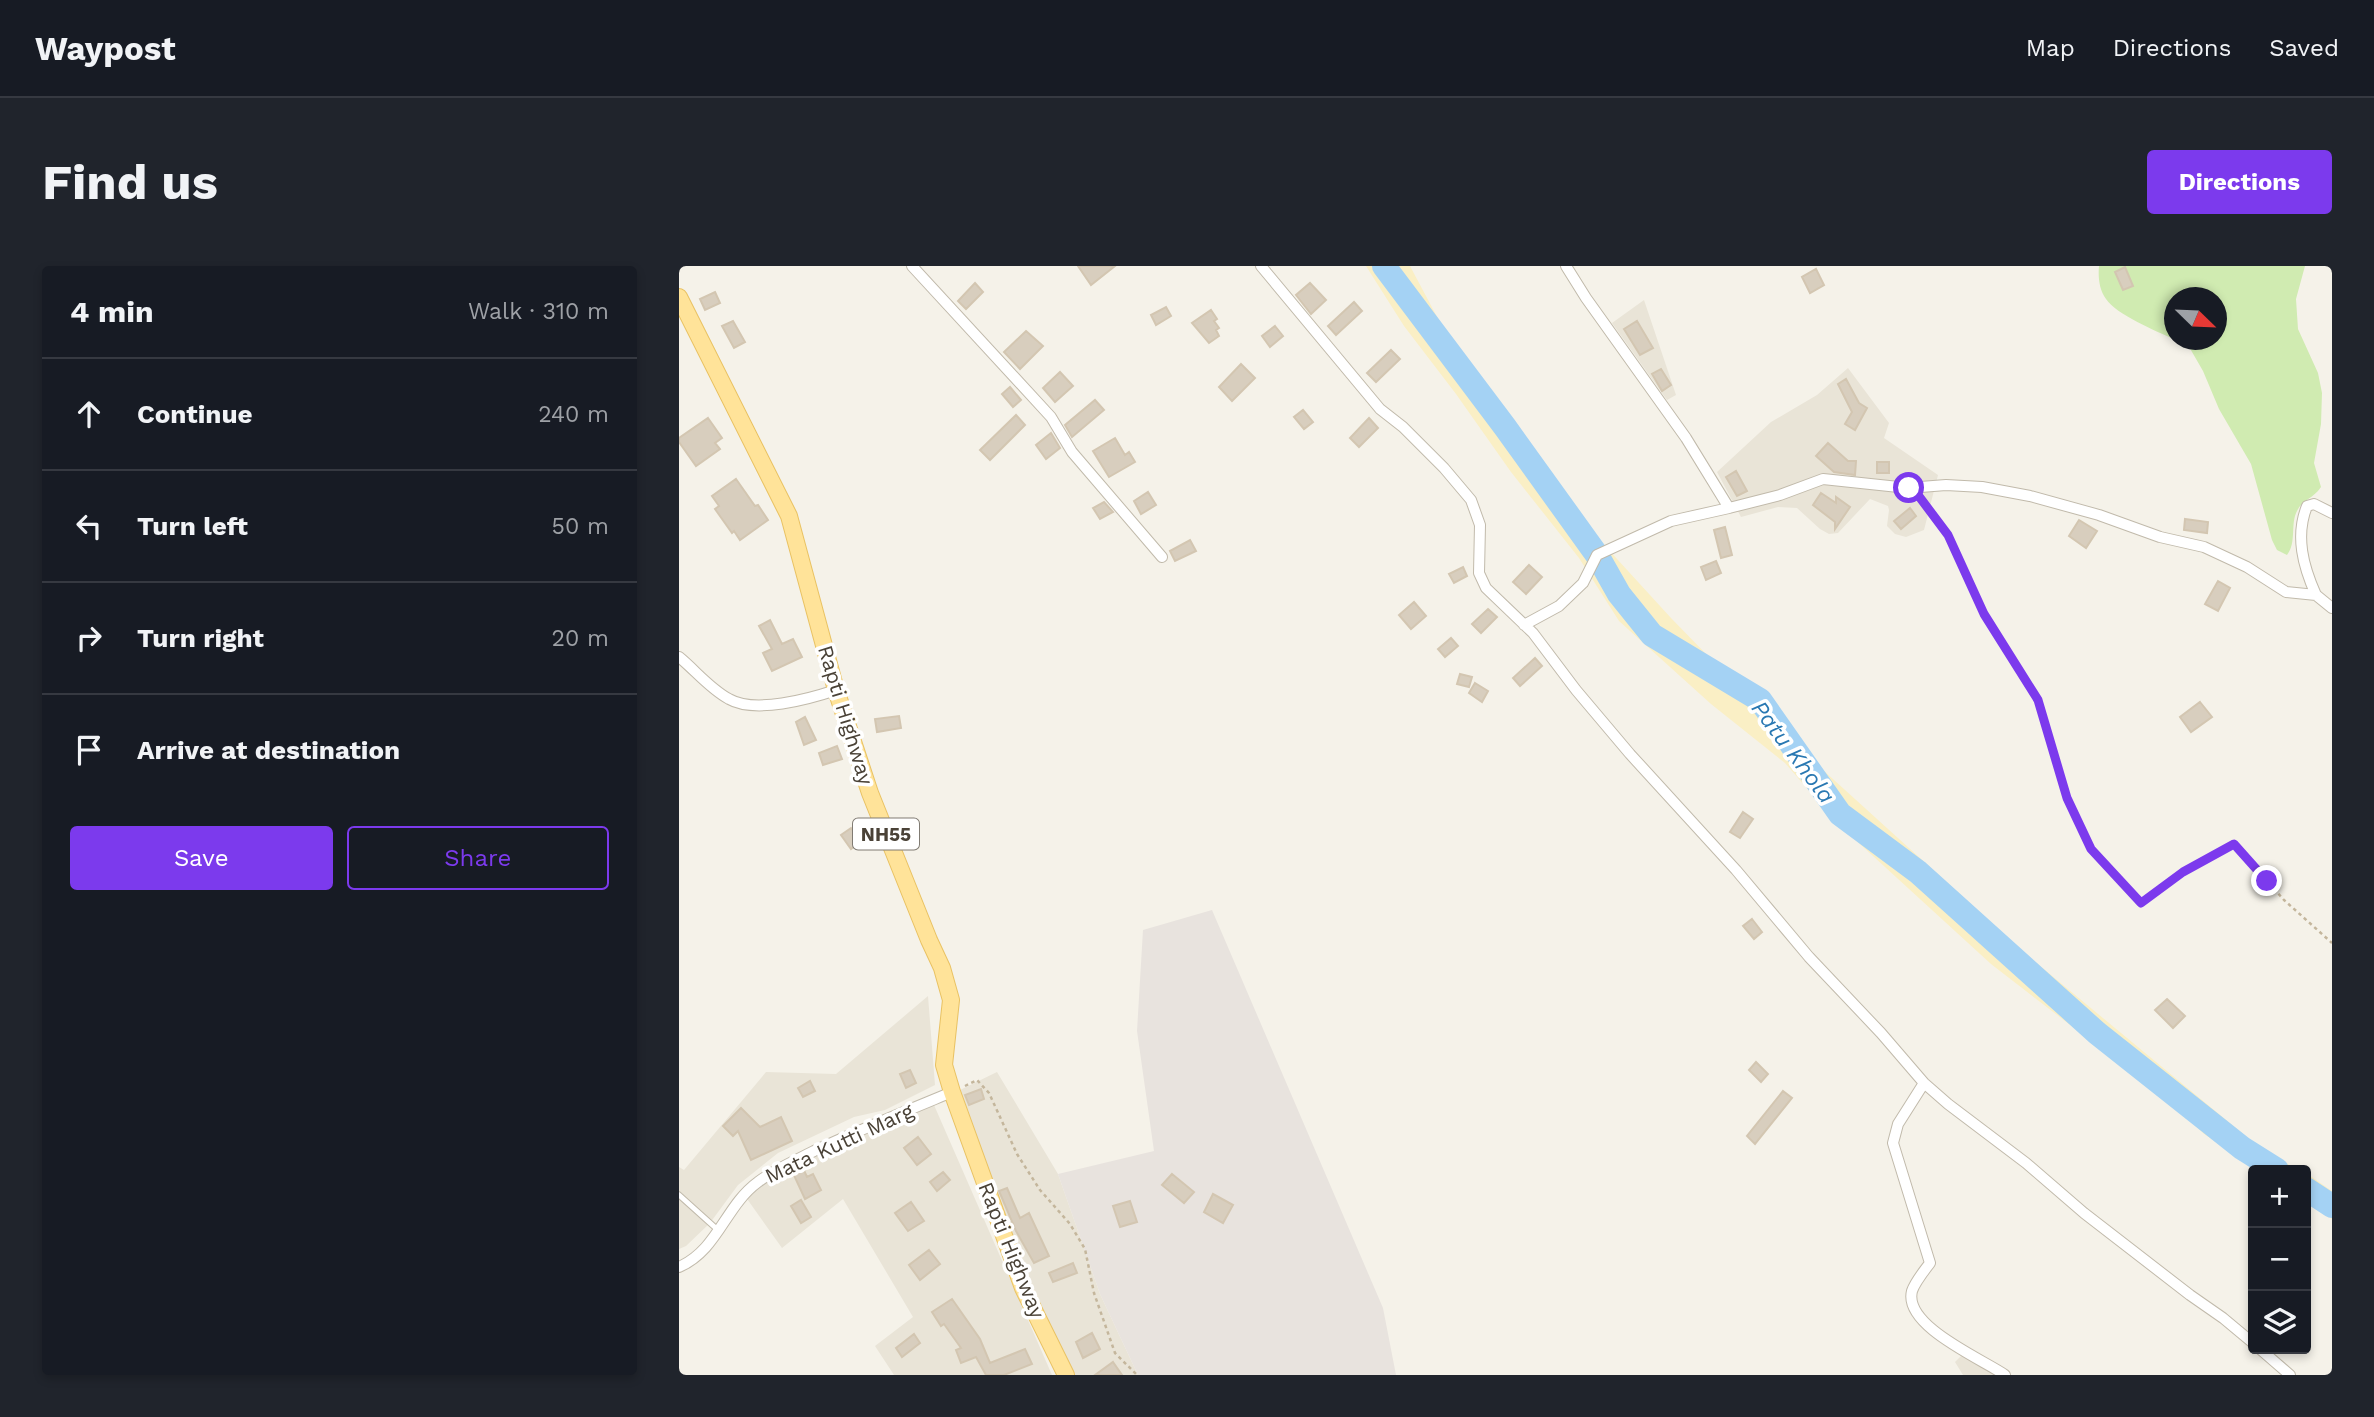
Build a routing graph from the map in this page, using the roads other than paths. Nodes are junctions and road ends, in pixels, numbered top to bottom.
1 (912, 266) edge
2 (1261, 266) edge
3 (1566, 266) edge
4 (679, 297) edge
5 (1729, 509) junction
6 (2332, 513) edge
7 (1162, 557) dead end
8 (2316, 595) junction
9 (2332, 608) edge
10 (1524, 625) junction
11 (679, 657) edge
12 (836, 690) junction
13 (1924, 1083) junction
14 (952, 1092) junction
15 (679, 1195) edge
16 (719, 1231) junction
17 (679, 1267) edge
18 (2248, 1339) edge
19 (2266, 1354) edge
20 (1066, 1375) edge
21 (2005, 1375) edge
22 (2290, 1375) edge

1 - 7 street
2 - 10 street
3 - 5 street
4 - 12 main road, Rapti Highway / NH55
5 - 8 street
5 - 10 street
6 - 8 street
8 - 9 street
10 - 13 street
11 - 12 street
12 - 14 main road, Rapti Highway / NH55
13 - 18 street
13 - 21 street
14 - 16 street, Mata Kutti Marg
14 - 20 main road, Rapti Highway / NH55
15 - 16 lane
16 - 17 street, Mata Kutti Marg
19 - 22 street

